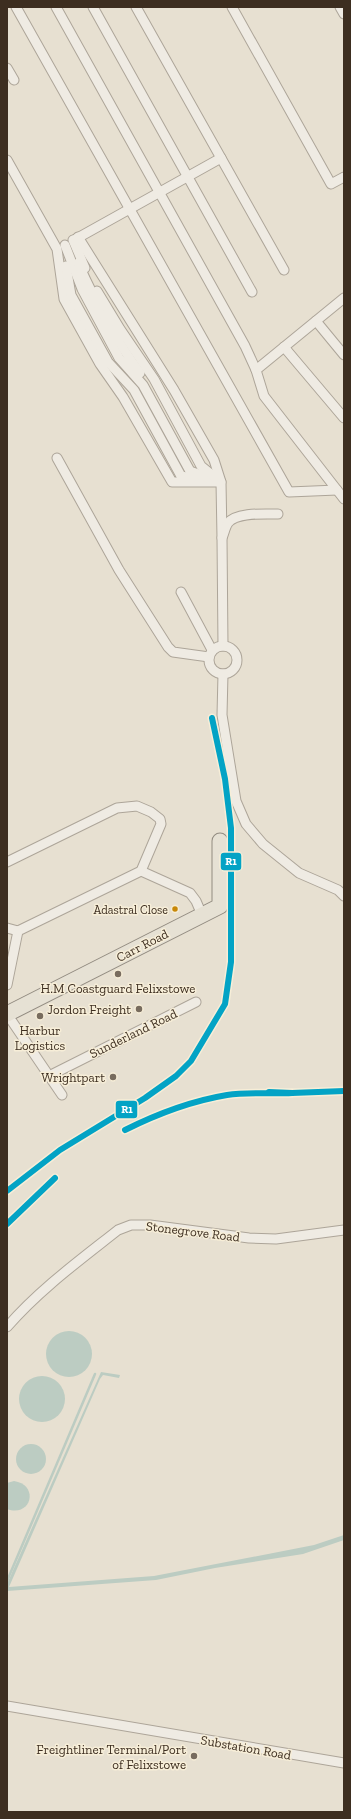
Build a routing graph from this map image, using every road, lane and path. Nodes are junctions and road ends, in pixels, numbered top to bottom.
1 (16, 7) edge
2 (56, 7) edge
3 (93, 7) edge
4 (136, 7) edge
5 (232, 7) edge
6 (340, 7) edge
7 (344, 14) edge
8 (7, 68) edge
9 (14, 80) dead end
10 (220, 158) junction
11 (7, 160) edge
12 (188, 176) junction
13 (344, 177) edge
14 (158, 192) junction
15 (129, 208) junction
16 (67, 244) junction
17 (284, 270) dead end
18 (252, 292) dead end
19 (344, 298) edge
20 (316, 321) junction
21 (284, 347) junction
22 (344, 355) edge
23 (256, 370) junction
24 (344, 418) edge
25 (57, 458) dead end
26 (221, 482) junction
27 (337, 490) junction
28 (344, 499) edge
29 (278, 514) dead end
30 (222, 538) junction
31 (181, 592) dead end
32 (223, 646) junction
33 (210, 654) junction
34 (222, 674) junction
35 (220, 840) dead end
36 (7, 862) edge
37 (141, 871) junction
38 (344, 896) edge
39 (202, 915) junction
40 (7, 928) edge
41 (18, 931) junction
42 (7, 985) edge
43 (196, 1002) dead end
44 (7, 1014) edge
45 (49, 1076) junction
46 (62, 1095) dead end
47 (344, 1230) edge
48 (7, 1327) edge
49 (7, 1706) edge
50 (344, 1763) edge

1 - 15 street
2 - 14 street
3 - 12 street
4 - 10 street
5 - 13 street
6 - 7 street
8 - 9 street
10 - 12 street
10 - 17 street
11 - 16 street
12 - 14 street
12 - 18 street
14 - 15 street
14 - 23 street
15 - 16 street
15 - 27 street
16 - 26 street
16 - 26 street
16 - 26 street
16 - 26 street
19 - 20 street
20 - 21 street
20 - 22 street
21 - 23 street
21 - 24 street
23 - 27 street
25 - 33 street
26 - 30 street
27 - 28 street
29 - 30 street
30 - 32 street
31 - 33 street
32 - 33 street
32 - 34 street
33 - 34 street
34 - 38 street
35 - 39 main road, Carr Road
36 - 37 street
37 - 39 street
37 - 41 street
39 - 44 main road, Carr Road
40 - 41 street
41 - 42 street
43 - 45 street, Sunderland Road
44 - 45 street
45 - 46 street
47 - 48 street, Stonegrove Road
49 - 50 street, Substation Road

